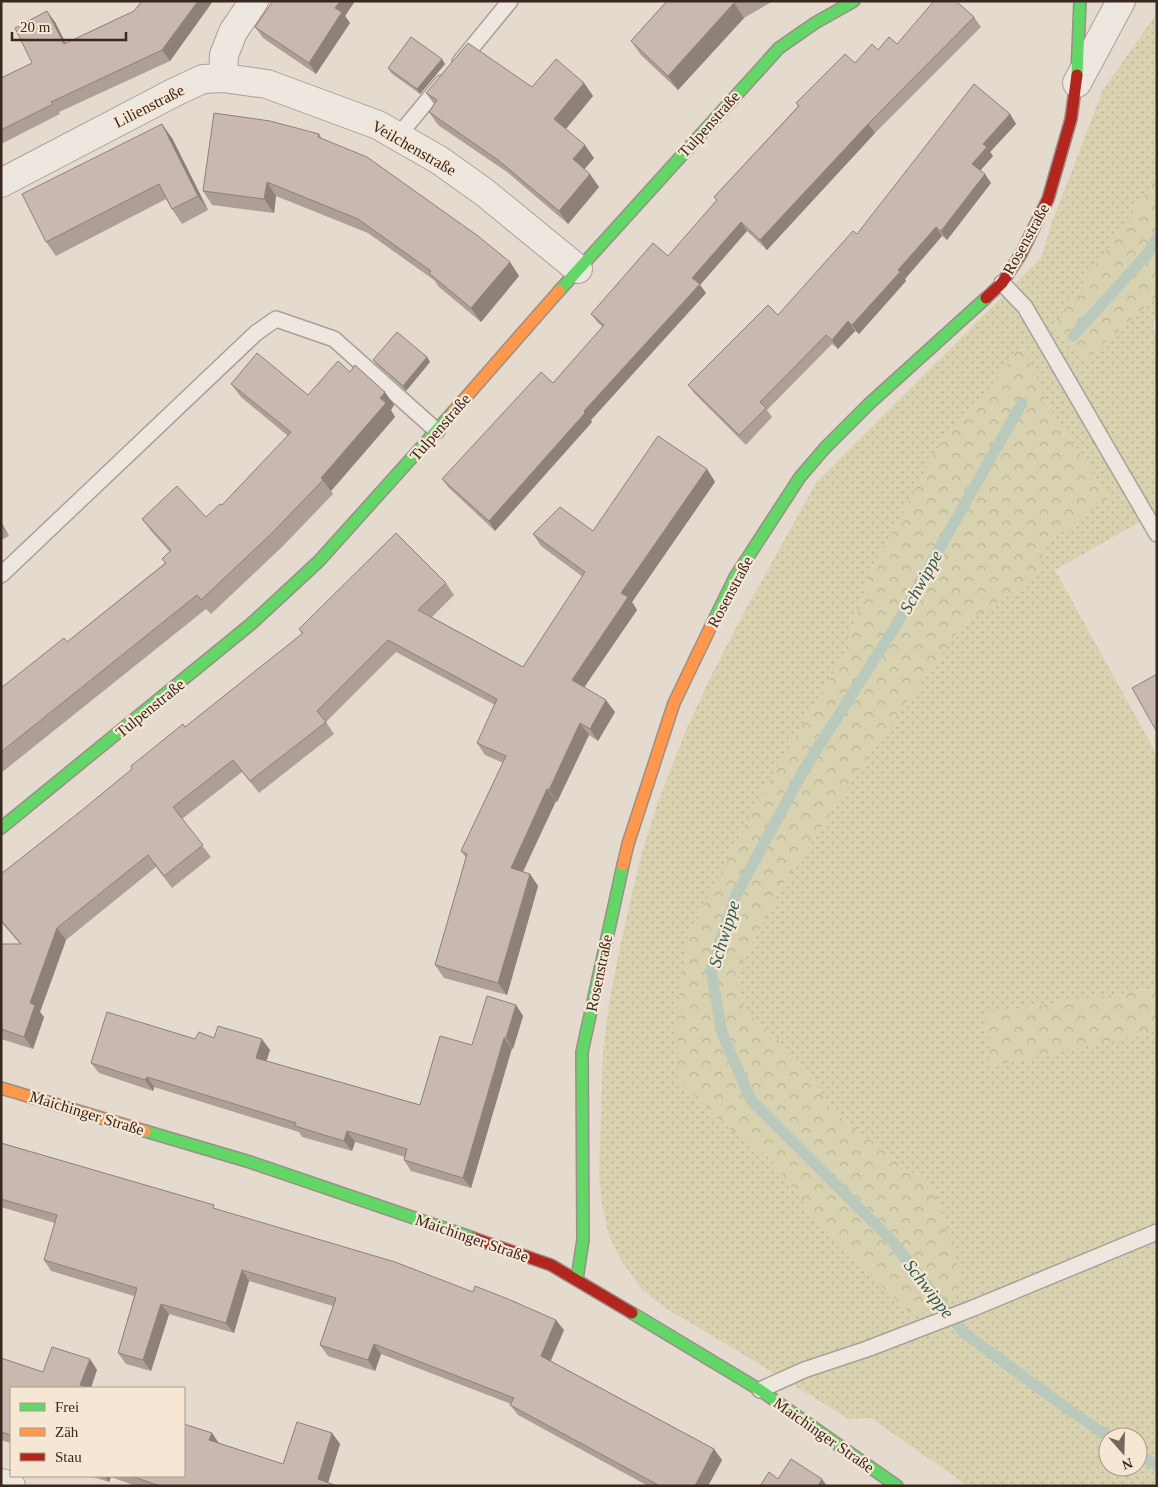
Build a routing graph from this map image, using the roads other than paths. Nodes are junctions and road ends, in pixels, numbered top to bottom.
1 (254, 1) edge
2 (510, 1) edge
3 (854, 1) edge
4 (1080, 1) edge
5 (1121, 1) edge
6 (223, 78) junction
7 (1077, 82) junction
8 (398, 136) junction
9 (1, 183) edge
10 (578, 269) junction
11 (1002, 282) junction
12 (438, 431) junction
13 (1157, 534) edge
14 (1, 576) edge
15 (1, 828) edge
16 (1, 1088) edge
17 (1157, 1232) edge
18 (577, 1279) junction
19 (760, 1390) junction
20 (1, 1483) edge
21 (11, 1486) edge
22 (897, 1486) edge

1 - 6 street
2 - 8 lane
3 - 10 street, Tulpenstraße
4 - 7 street, Rosenstraße
5 - 7 street
6 - 8 street, Veilchenstraße
6 - 9 street, Lilienstraße
7 - 11 street, Rosenstraße
8 - 10 street, Veilchenstraße
10 - 12 street, Tulpenstraße
11 - 13 lane
11 - 18 street, Rosenstraße
12 - 14 lane
12 - 15 street, Tulpenstraße
16 - 18 street, Maichinger Straße
17 - 19 lane
18 - 19 street, Maichinger Straße
19 - 22 street, Maichinger Straße
20 - 21 street

